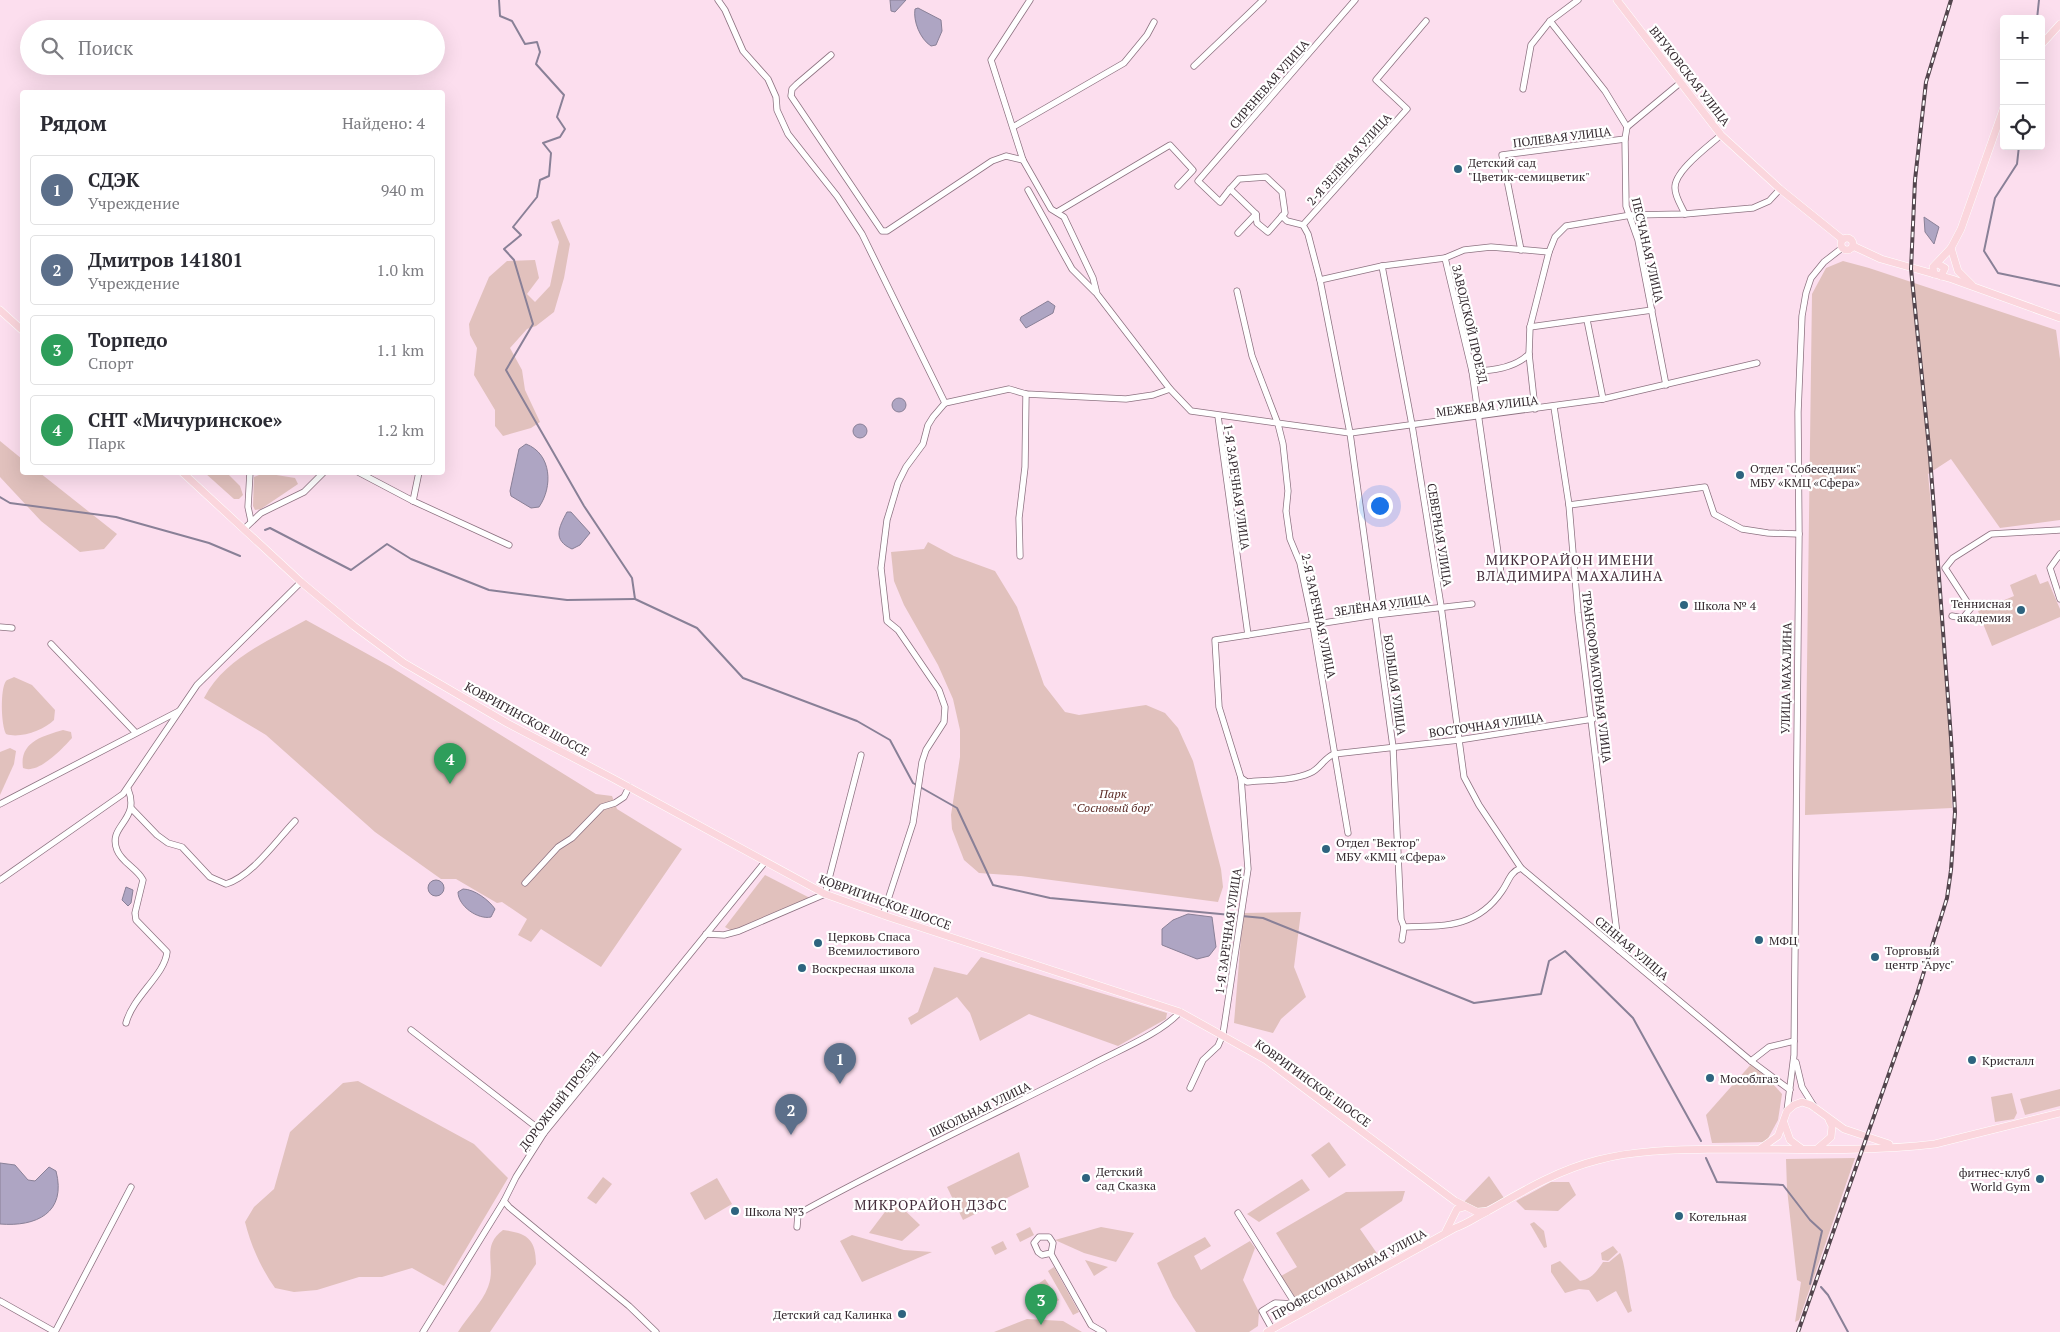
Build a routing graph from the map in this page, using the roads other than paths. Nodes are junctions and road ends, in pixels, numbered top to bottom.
1 (718, 0) edge
2 (1030, 0) edge
3 (1263, 0) edge
4 (1356, 0) edge
5 (1578, 0) edge
6 (1616, 0) edge
7 (1426, 20) dead end
8 (1550, 21) junction
9 (1154, 22) dead end
10 (2060, 24) edge
11 (2045, 41) edge
12 (831, 55) dead end
13 (1194, 66) dead end
14 (1680, 83) junction
15 (1523, 89) dead end
16 (2000, 118) edge
17 (1013, 127) junction
18 (1627, 127) junction
19 (1721, 135) junction
20 (1625, 139) junction
21 (1023, 160) junction
22 (1178, 186) dead end
23 (1230, 189) junction
24 (1780, 189) junction
25 (1028, 190) dead end
26 (1057, 212) junction
27 (1256, 214) junction
28 (1685, 214) junction
29 (1631, 215) junction
30 (1282, 216) junction
31 (1303, 225) junction
32 (1238, 233) dead end
33 (1842, 239) junction
34 (1853, 246) junction
35 (1842, 248) junction
36 (1951, 248) junction
37 (1521, 250) junction
38 (1549, 252) junction
39 (1445, 258) junction
40 (1382, 266) junction
41 (1939, 270) junction
42 (1320, 280) junction
43 (1976, 288) junction
44 (1236, 291) dead end
45 (1097, 294) junction
46 (0, 310) edge
47 (1652, 310) junction
48 (2060, 318) edge
49 (1587, 320) junction
50 (1530, 327) junction
51 (20, 328) edge
52 (1529, 354) junction
53 (1757, 363) dead end
54 (1472, 371) junction
55 (1666, 385) junction
56 (1170, 389) junction
57 (1026, 394) junction
58 (1603, 400) junction
59 (945, 403) junction
60 (1554, 407) junction
61 (1535, 410) junction
62 (1218, 416) junction
63 (1480, 417) junction
64 (1278, 424) junction
65 (1412, 425) junction
66 (1350, 433) junction
67 (185, 475) edge
68 (250, 475) edge
69 (321, 475) edge
70 (364, 475) edge
71 (418, 475) edge
72 (413, 501) junction
73 (1569, 505) junction
74 (251, 521) junction
75 (244, 529) junction
76 (2060, 530) edge
77 (1799, 534) junction
78 (509, 545) dead end
79 (2060, 554) edge
80 (1020, 556) dead end
81 (1501, 574) dead end
82 (301, 582) junction
83 (2060, 599) edge
84 (1472, 604) dead end
85 (1441, 606) junction
86 (1375, 615) junction
87 (1952, 616) dead end
88 (1313, 625) junction
89 (0, 627) edge
90 (12, 628) dead end
91 (1248, 635) junction
92 (51, 644) dead end
93 (1214, 650) joint
94 (179, 711) junction
95 (1593, 719) junction
96 (134, 732) junction
97 (1459, 740) junction
98 (1393, 747) junction
99 (1334, 754) junction
100 (862, 755) dead end
101 (1241, 778) junction
102 (629, 788) junction
103 (128, 789) junction
104 (0, 804) edge
105 (1479, 805) joint
106 (132, 809) junction
107 (295, 821) dead end
108 (1348, 833) dead end
109 (764, 862) junction
110 (1522, 868) junction
111 (0, 880) edge
112 (525, 882) dead end
113 (825, 894) junction
114 (884, 915) junction
115 (1404, 927) junction
116 (706, 934) junction
117 (1402, 940) dead end
118 (1619, 950) junction
119 (1180, 1012) junction
120 (126, 1023) dead end
121 (411, 1030) dead end
122 (1223, 1034) junction
123 (1794, 1041) junction
124 (1794, 1055) junction
125 (1752, 1061) junction
126 (1190, 1088) dead end
127 (1790, 1090) junction
128 (1816, 1108) junction
129 (1787, 1111) junction
130 (2060, 1113) edge
131 (1829, 1120) junction
132 (1784, 1122) junction
133 (544, 1133) junction
134 (1896, 1146) junction
135 (1760, 1149) junction
136 (1817, 1149) junction
137 (1802, 1150) junction
138 (131, 1187) dead end
139 (1448, 1196) junction
140 (504, 1201) junction
141 (1468, 1209) junction
142 (1487, 1211) junction
143 (1238, 1213) dead end
144 (1455, 1214) junction
145 (1472, 1220) junction
146 (1463, 1225) junction
147 (797, 1227) dead end
148 (1442, 1235) junction
149 (1052, 1253) dead end
150 (0, 1301) edge
151 (1296, 1304) junction
152 (1301, 1313) junction
153 (1270, 1330) edge
154 (55, 1332) edge
155 (423, 1332) edge
156 (656, 1332) edge
157 (1103, 1332) edge

1 - 59 street
2 - 17 street
3 - 13 street
4 - 23 street, СИРЕНЕВАЯ УЛИЦА
5 - 8 street
6 - 14 main road, ВНУКОВСКАЯ УЛИЦА
7 - 31 street, 2-Я ЗЕЛЁНАЯ УЛИЦА
8 - 15 street
8 - 18 street
9 - 17 street
10 - 11 main road
12 - 21 street
14 - 18 street
14 - 19 main road, ВНУКОВСКАЯ УЛИЦА
16 - 36 main road
17 - 21 street
18 - 20 street, ПЕСЧАНАЯ УЛИЦА
19 - 24 main road, ВНУКОВСКАЯ УЛИЦА
19 - 28 street
20 - 29 street, ПЕСЧАНАЯ УЛИЦА
20 - 37 street, ПОЛЕВАЯ УЛИЦА
21 - 26 street
22 - 26 street
23 - 27 street
23 - 30 street
24 - 28 street
24 - 33 main road, ВНУКОВСКАЯ УЛИЦА
25 - 45 street
26 - 45 street
27 - 30 street
27 - 32 street
28 - 29 street
29 - 38 street
29 - 47 street, ПЕСЧАНАЯ УЛИЦА
30 - 31 street
31 - 42 street
33 - 34 main road
33 - 35 main road
34 - 35 main road
34 - 41 main road
35 - 77 street, УЛИЦА МАХАЛИНА
36 - 41 main road
36 - 43 main road
37 - 38 street
37 - 39 street
38 - 50 street
39 - 40 street
39 - 54 street, ЗАВОДСКОЙ ПРОЕЗД
40 - 42 street
40 - 65 street, СЕВЕРНАЯ УЛИЦА
41 - 43 main road
42 - 66 street
43 - 48 main road
44 - 64 street, 2-Я ЗАРЕЧНАЯ УЛИЦА
45 - 56 street, 1-Я ЗАРЕЧНАЯ УЛИЦА
46 - 51 main road
47 - 49 street
47 - 55 street, ПЕСЧАНАЯ УЛИЦА
49 - 50 street
49 - 58 street
50 - 52 street
52 - 54 street
52 - 61 street
53 - 55 street, МЕЖЕВАЯ УЛИЦА
54 - 63 street, ЗАВОДСКОЙ ПРОЕЗД
55 - 58 street, МЕЖЕВАЯ УЛИЦА
56 - 57 street
56 - 62 street, 1-Я ЗАРЕЧНАЯ УЛИЦА
57 - 59 street
57 - 80 street
58 - 60 street, МЕЖЕВАЯ УЛИЦА
59 - 114 street
60 - 61 street, МЕЖЕВАЯ УЛИЦА
60 - 73 street, ТРАНСФОРМАТОРНАЯ УЛИЦА
61 - 63 street, МЕЖЕВАЯ УЛИЦА
62 - 64 street, МЕЖЕВАЯ УЛИЦА
62 - 91 street, 1-Я ЗАРЕЧНАЯ УЛИЦА
63 - 65 street, МЕЖЕВАЯ УЛИЦА
63 - 81 street, ЗАВОДСКОЙ ПРОЕЗД
64 - 66 street, МЕЖЕВАЯ УЛИЦА
64 - 88 street, 2-Я ЗАРЕЧНАЯ УЛИЦА
65 - 66 street, МЕЖЕВАЯ УЛИЦА
65 - 85 street, СЕВЕРНАЯ УЛИЦА
66 - 86 street, БОЛЬШАЯ УЛИЦА
67 - 75 main road, КОВРИГИНСКОЕ ШОССЕ
68 - 74 street
69 - 74 street
70 - 72 street
71 - 72 street
72 - 78 street
73 - 77 street
73 - 95 street, ТРАНСФОРМАТОРНАЯ УЛИЦА
74 - 75 street
75 - 82 main road, КОВРИГИНСКОЕ ШОССЕ
76 - 87 street
77 - 123 street, УЛИЦА МАХАЛИНА
79 - 83 street
82 - 94 street
82 - 102 main road, КОВРИГИНСКОЕ ШОССЕ
84 - 85 street, ЗЕЛЁНАЯ УЛИЦА
85 - 86 street, ЗЕЛЁНАЯ УЛИЦА
85 - 97 street, СЕВЕРНАЯ УЛИЦА
86 - 88 street, ЗЕЛЁНАЯ УЛИЦА
86 - 98 street, БОЛЬШАЯ УЛИЦА
88 - 91 street, ЗЕЛЁНАЯ УЛИЦА
88 - 99 street, 2-Я ЗАРЕЧНАЯ УЛИЦА
89 - 90 street
91 - 93 street, ЗЕЛЁНАЯ УЛИЦА
92 - 96 street
93 - 101 street, 1-Я ЗАРЕЧНАЯ УЛИЦА
94 - 96 street
94 - 103 street
95 - 97 street, ВОСТОЧНАЯ УЛИЦА
95 - 118 street, ТРАНСФОРМАТОРНАЯ УЛИЦА
96 - 104 street
97 - 98 street, ВОСТОЧНАЯ УЛИЦА
97 - 105 street, СЕВЕРНАЯ УЛИЦА
98 - 99 street, ВОСТОЧНАЯ УЛИЦА
98 - 115 street, БОЛЬШАЯ УЛИЦА
99 - 101 street
99 - 108 street, 2-Я ЗАРЕЧНАЯ УЛИЦА
100 - 113 street
101 - 122 street, 1-Я ЗАРЕЧНАЯ УЛИЦА
102 - 109 main road, КОВРИГИНСКОЕ ШОССЕ
102 - 112 street
103 - 106 street
103 - 111 street
105 - 110 street, СЕННАЯ УЛИЦА
106 - 107 street
106 - 120 street
109 - 113 main road, КОВРИГИНСКОЕ ШОССЕ
109 - 116 street, ДОРОЖНЫЙ ПРОЕЗД
110 - 115 street
110 - 118 street, СЕННАЯ УЛИЦА
113 - 114 main road, КОВРИГИНСКОЕ ШОССЕ
113 - 116 street
114 - 119 main road, КОВРИГИНСКОЕ ШОССЕ
115 - 117 street, БОЛЬШАЯ УЛИЦА
116 - 133 street, ДОРОЖНЫЙ ПРОЕЗД
118 - 125 street, СЕННАЯ УЛИЦА
119 - 122 main road, КОВРИГИНСКОЕ ШОССЕ
119 - 147 street, ШКОЛЬНАЯ УЛИЦА
121 - 133 street
122 - 126 street, 1-Я ЗАРЕЧНАЯ УЛИЦА
122 - 139 main road, КОВРИГИНСКОЕ ШОССЕ
123 - 124 street, УЛИЦА МАХАЛИНА
123 - 125 street
124 - 127 street, УЛИЦА МАХАЛИНА
124 - 128 street
125 - 127 street, СЕННАЯ УЛИЦА
127 - 129 street, УЛИЦА МАХАЛИНА
128 - 129 main road
128 - 131 main road
129 - 132 main road, УЛИЦА МАХАЛИНА
130 - 134 main road
131 - 134 main road
131 - 136 main road
132 - 135 main road, УЛИЦА МАХАЛИНА
132 - 137 main road
133 - 140 street, ДОРОЖНЫЙ ПРОЕЗД
134 - 136 main road
135 - 137 main road, ПРОФЕССИОНАЛЬНАЯ УЛИЦА
135 - 142 main road, ПРОФЕССИОНАЛЬНАЯ УЛИЦА
136 - 137 main road
138 - 154 street
139 - 141 main road, КОВРИГИНСКОЕ ШОССЕ
139 - 144 main road, КОВРИГИНСКОЕ ШОССЕ
140 - 155 street, ДОРОЖНЫЙ ПРОЕЗД
140 - 156 street
141 - 142 main road
141 - 144 main road, ПРОФЕССИОНАЛЬНАЯ УЛИЦА
141 - 145 main road
142 - 145 main road, ПРОФЕССИОНАЛЬНАЯ УЛИЦА
143 - 151 street
144 - 146 main road
144 - 148 main road, ПРОФЕССИОНАЛЬНАЯ УЛИЦА
145 - 146 main road, ПРОФЕССИОНАЛЬНАЯ УЛИЦА
146 - 148 main road, ПРОФЕССИОНАЛЬНАЯ УЛИЦА
148 - 152 main road, ПРОФЕССИОНАЛЬНАЯ УЛИЦА
149 - 157 street
150 - 154 street
151 - 152 street
151 - 153 street
152 - 153 main road, ПРОФЕССИОНАЛЬНАЯ УЛИЦА

